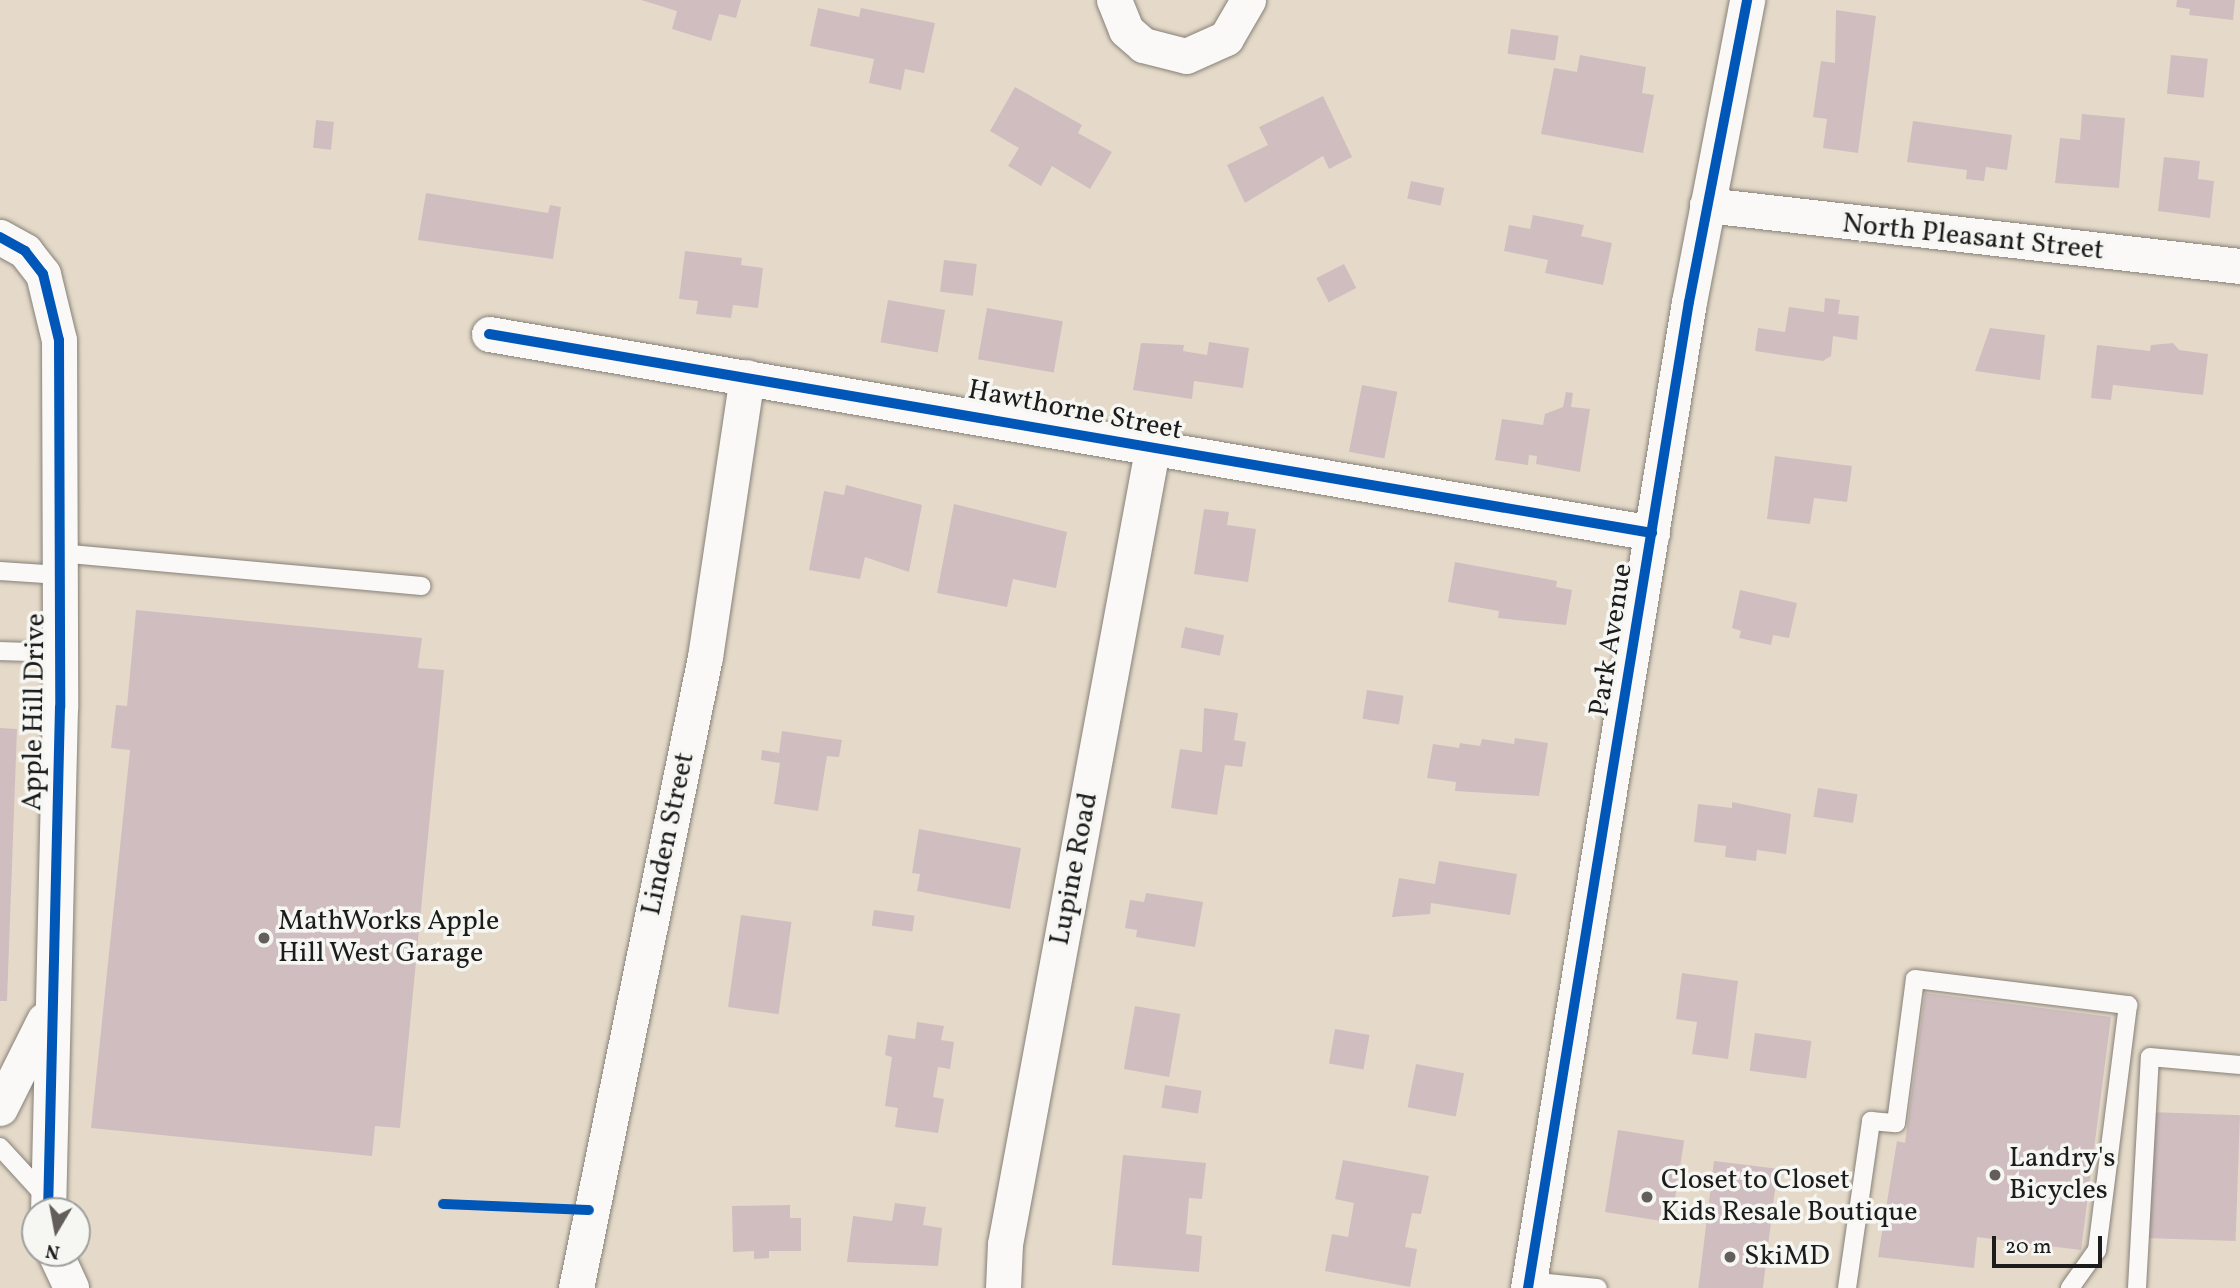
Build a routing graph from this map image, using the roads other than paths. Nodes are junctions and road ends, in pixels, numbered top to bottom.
1 (1114, 0) edge
2 (1248, 0) edge
3 (1747, 0) edge
4 (1707, 205) junction
5 (0, 237) edge
6 (2240, 266) edge
7 (489, 334) dead end
8 (747, 377) junction
9 (1152, 450) junction
10 (1653, 533) junction
11 (60, 564) junction
12 (0, 571) edge
13 (422, 586) dead end
14 (0, 651) edge
15 (60, 653) junction
16 (50, 1006) junction
17 (2240, 1065) edge
18 (0, 1108) edge
19 (0, 1147) edge
20 (44, 1197) edge
21 (48, 1197) edge
22 (61, 1267) edge
23 (1528, 1284) edge
24 (71, 1288) edge
25 (576, 1288) edge
26 (1003, 1288) edge
27 (1598, 1288) edge
28 (1847, 1288) edge
29 (2070, 1288) edge
30 (2137, 1288) edge

1 - 2 street
3 - 4 street, Park Avenue
4 - 6 street, North Pleasant Street
4 - 10 street, Park Avenue
5 - 11 street, Apple Hill Drive
7 - 8 street, Hawthorne Street
8 - 9 street, Hawthorne Street
8 - 25 street, Linden Street
9 - 10 street, Hawthorne Street
9 - 26 street, Lupine Road
10 - 23 street, Park Avenue
11 - 12 lane
11 - 13 lane
11 - 15 street, Apple Hill Drive
14 - 15 lane
15 - 16 street, Apple Hill Drive
16 - 18 street, Apple Hill Drive
16 - 21 street, Apple Hill Drive
17 - 30 lane
19 - 20 lane
22 - 24 street
23 - 27 lane
28 - 29 lane

